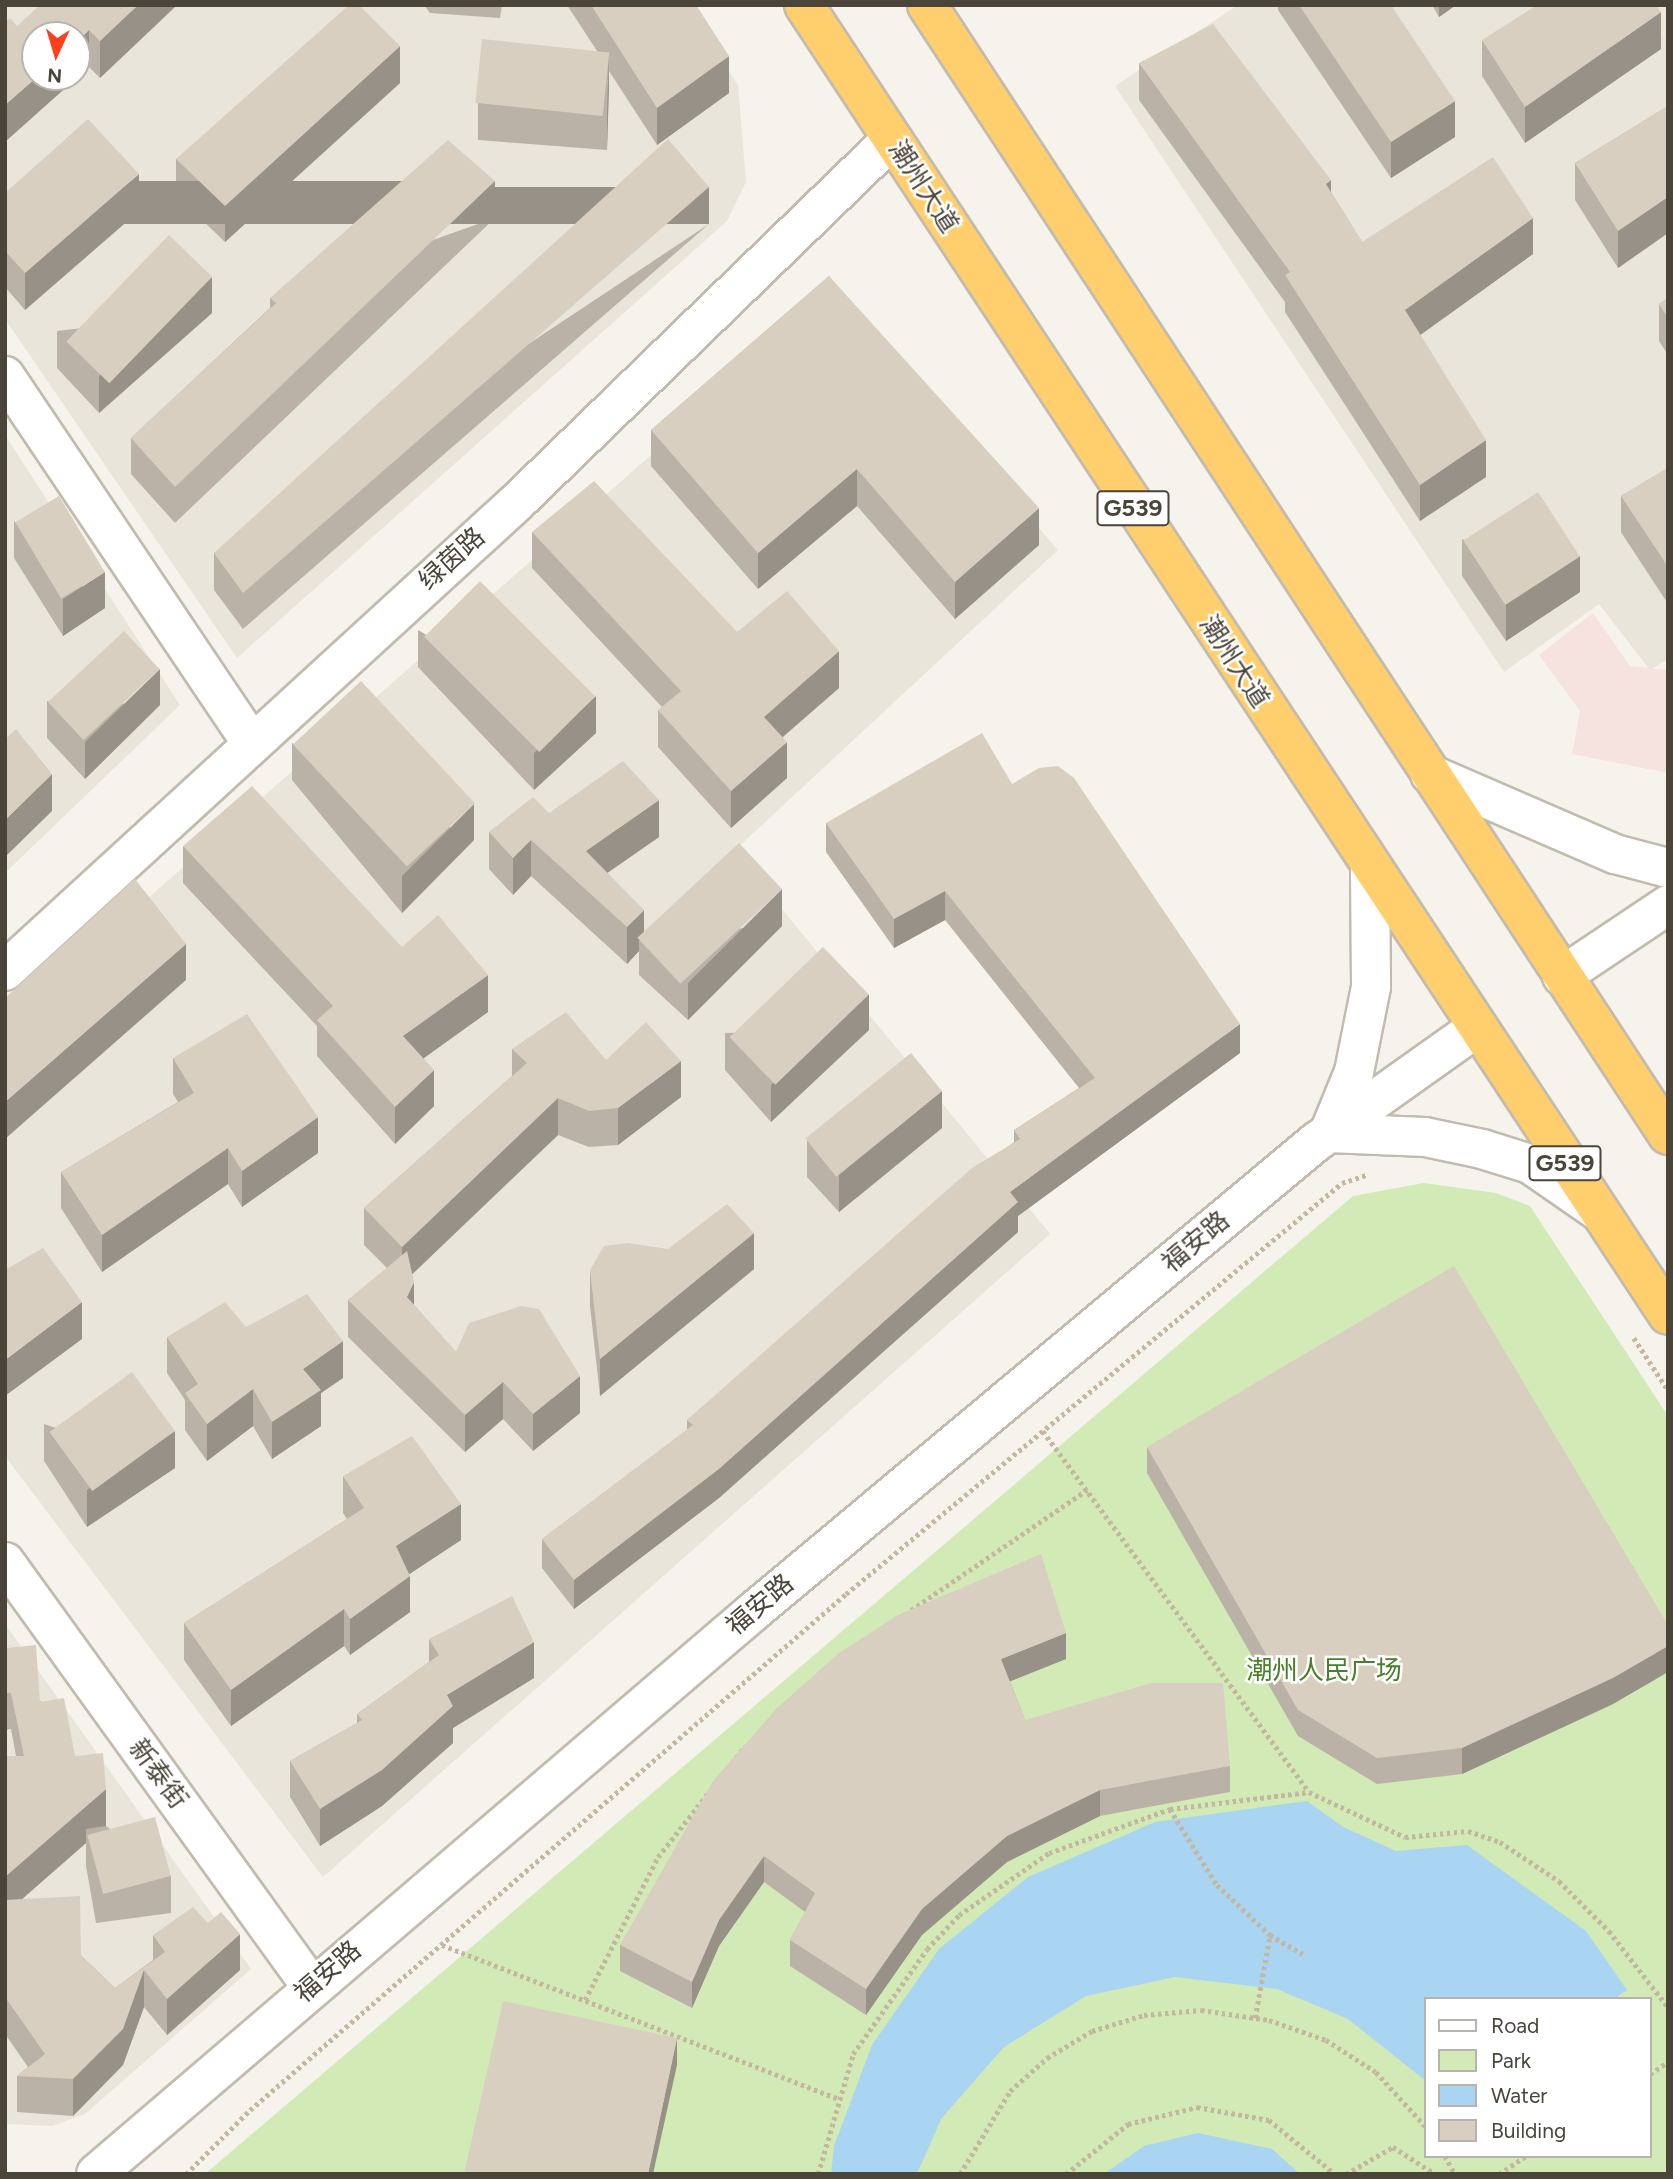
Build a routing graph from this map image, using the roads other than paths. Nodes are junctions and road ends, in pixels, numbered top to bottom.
1 (804, 5) edge
2 (927, 5) edge
3 (891, 139) junction
4 (5, 376) edge
5 (250, 741) junction
6 (1430, 774) junction
7 (1668, 868) edge
8 (1370, 870) junction
9 (1668, 905) edge
10 (5, 971) edge
11 (1562, 976) junction
12 (1475, 1029) junction
13 (1329, 1133) junction
14 (1668, 1135) edge
15 (1598, 1212) junction
16 (1668, 1315) edge
17 (5, 1562) edge
18 (311, 1986) junction
19 (96, 2174) edge

1 - 3 highway, 潮州大道 / G539
2 - 6 highway
3 - 5 street, 绿茵路
3 - 8 highway, 潮州大道 / G539
4 - 5 street
5 - 10 street, 绿茵路
6 - 7 street
6 - 11 highway
8 - 12 highway, 潮州大道 / G539
8 - 13 street
9 - 11 street
11 - 14 highway
12 - 13 street, 福安路
12 - 15 highway, 潮州大道 / G539
13 - 15 street
13 - 18 street, 福安路
15 - 16 highway, 潮州大道 / G539
17 - 18 street, 新泰街
18 - 19 street, 福安路

